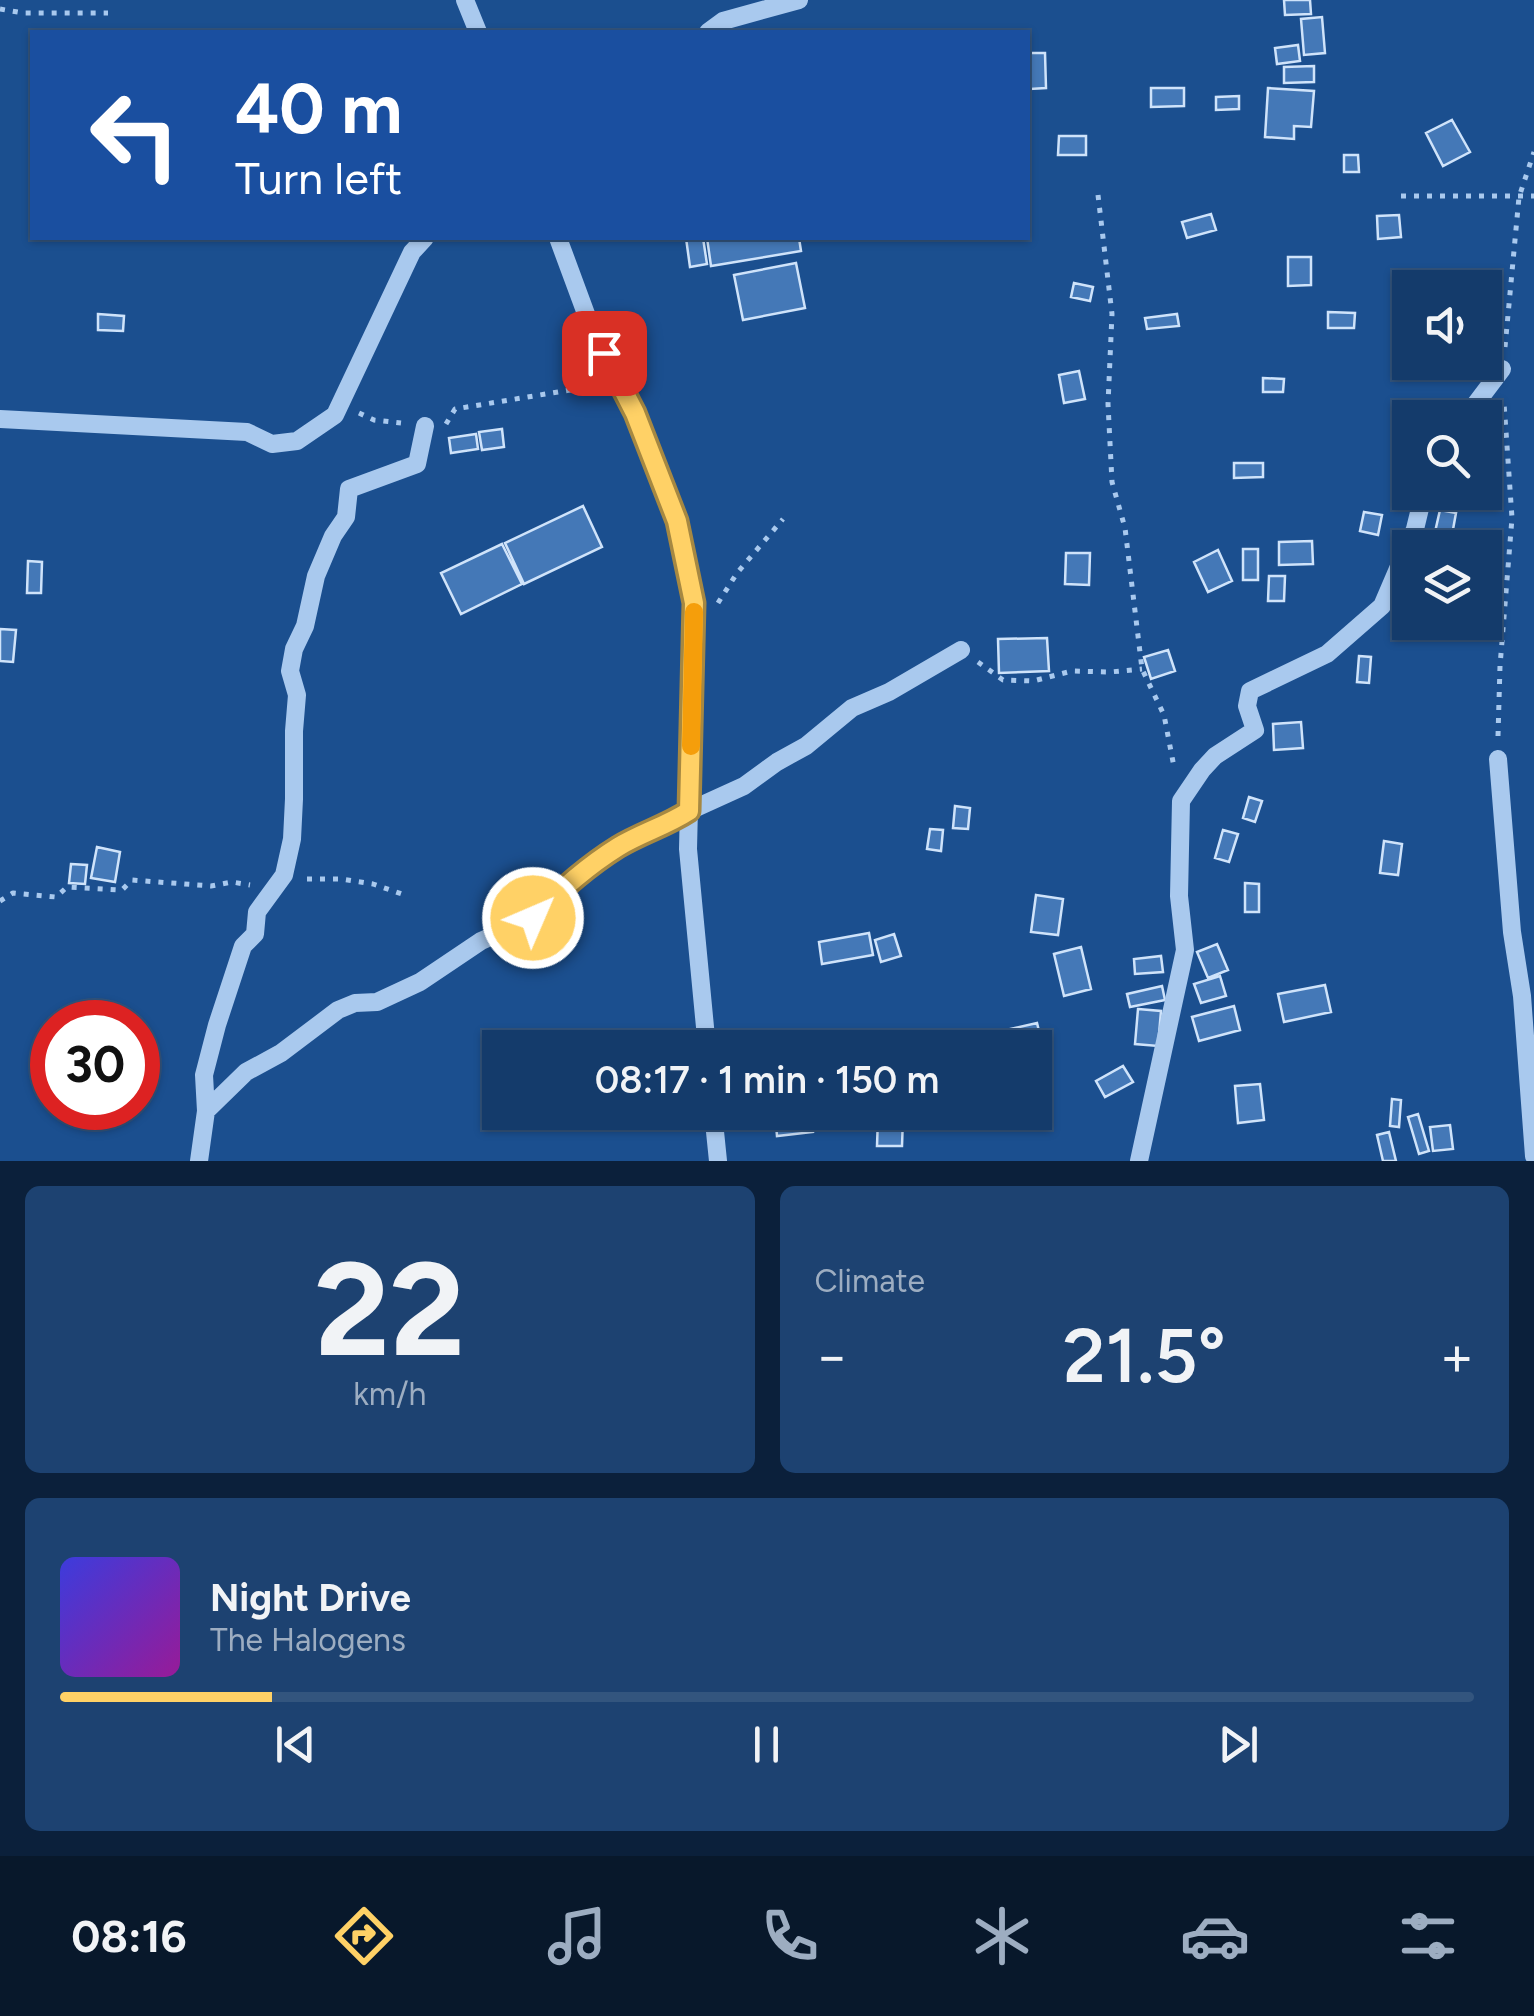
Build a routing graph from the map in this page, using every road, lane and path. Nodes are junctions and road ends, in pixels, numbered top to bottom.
1 (465, 0) edge
2 (799, 0) edge
3 (0, 9) edge
4 (108, 13) dead end
5 (477, 30) edge
6 (711, 30) edge
7 (1534, 152) edge
8 (1098, 195) dead end
9 (1402, 196) dead end
10 (1534, 196) edge
11 (1520, 197) junction
12 (423, 240) edge
13 (559, 240) edge
14 (1502, 369) joint
15 (616, 376) junction
16 (1494, 380) edge
17 (1479, 400) edge
18 (339, 405) junction
19 (0, 419) edge
20 (425, 426) junction
21 (1419, 510) edge
22 (783, 519) dead end
23 (694, 617) junction
24 (961, 650) joint
25 (1142, 669) junction
26 (1498, 759) joint
27 (1181, 800) junction
28 (689, 811) junction
29 (278, 881) junction
30 (402, 894) dead end
31 (0, 901) edge
32 (705, 1030) edge
33 (206, 1111) junction
34 (715, 1130) edge
35 (1534, 1156) edge
36 (199, 1161) edge
37 (718, 1161) edge
38 (1138, 1161) edge

1 - 5 street
2 - 6 street
3 - 4 path
7 - 11 path
8 - 25 path
9 - 11 path
10 - 11 path
11 - 14 path
12 - 18 street
13 - 15 street
14 - 26 path
15 - 20 path
15 - 23 street
16 - 17 street
18 - 19 street
18 - 20 path
20 - 29 street
21 - 27 street
22 - 23 path
23 - 28 street
24 - 25 path
24 - 28 street
25 - 27 path
26 - 35 street
27 - 38 street
28 - 32 street
28 - 33 street
29 - 30 path
29 - 31 path
29 - 33 street
33 - 36 street
34 - 37 street

